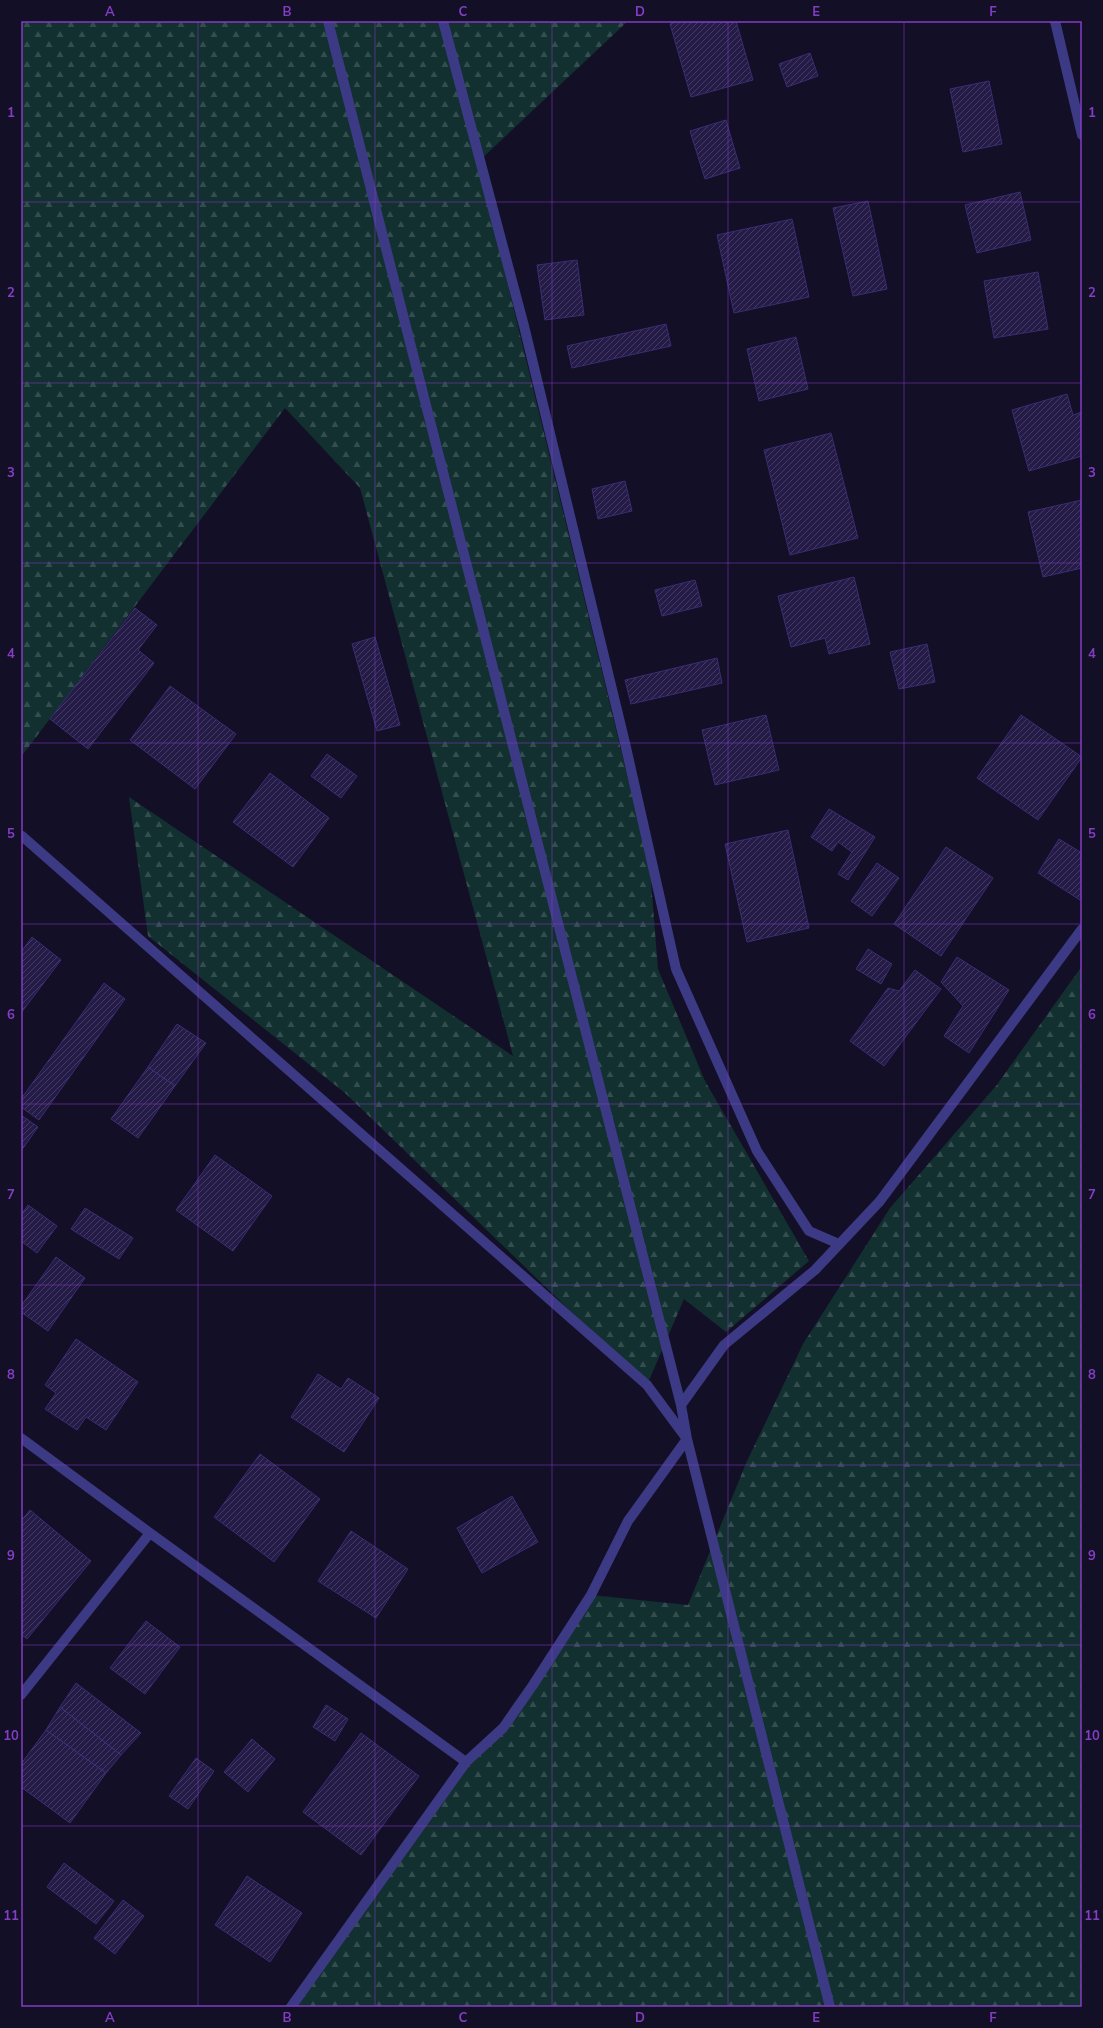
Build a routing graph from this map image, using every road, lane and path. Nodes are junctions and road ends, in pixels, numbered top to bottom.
1 (328, 21) edge
2 (443, 21) edge
3 (1055, 21) edge
4 (1082, 135) edge
5 (22, 836) edge
6 (1082, 928) edge
7 (839, 1244) junction
8 (681, 1405) junction
9 (21, 1438) edge
10 (687, 1439) junction
11 (150, 1534) junction
12 (21, 1695) edge
13 (466, 1762) junction
14 (291, 2007) edge
15 (830, 2007) edge

1 - 8 street
2 - 7 street
3 - 4 street
5 - 10 street
6 - 7 street
7 - 8 street
8 - 10 street
9 - 11 street
10 - 13 street
10 - 15 street
11 - 12 street
11 - 13 street
13 - 14 street

